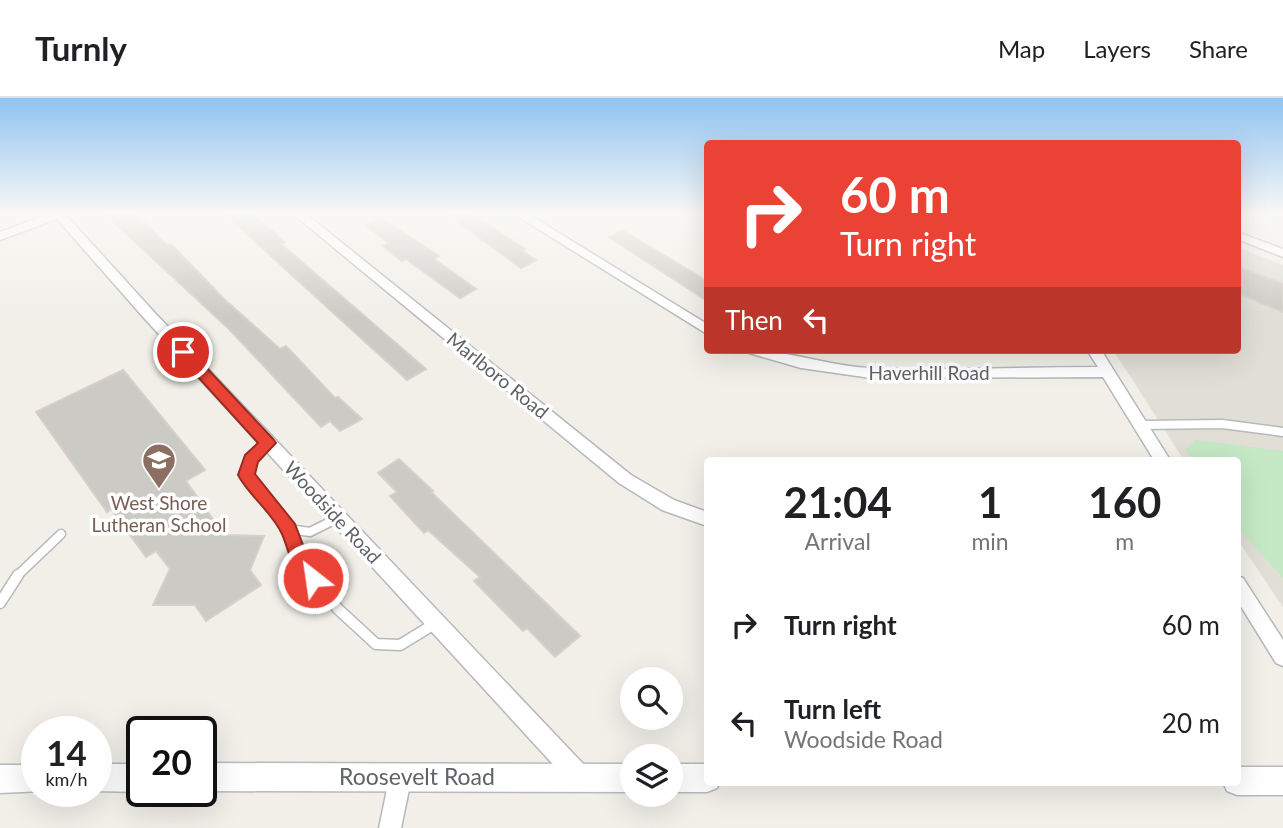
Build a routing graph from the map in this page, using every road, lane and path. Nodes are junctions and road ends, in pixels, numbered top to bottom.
1 (90, 248) edge
2 (341, 248) edge
3 (575, 248) edge
4 (704, 328) edge
5 (768, 354) edge
6 (1096, 354) edge
7 (1107, 372) junction
8 (1140, 425) junction
9 (1283, 432) edge
10 (268, 443) junction
11 (1159, 457) edge
12 (338, 518) junction
13 (704, 518) edge
14 (289, 529) junction
15 (61, 534) dead end
16 (1241, 590) edge
17 (0, 603) edge
18 (436, 624) junction
19 (1283, 657) edge
20 (401, 775) junction
21 (217, 777) edge
22 (580, 777) junction
23 (620, 778) edge
24 (683, 778) edge
25 (704, 778) edge
26 (0, 779) edge
27 (21, 779) edge
28 (1241, 781) edge
29 (1283, 781) edge
30 (390, 828) edge

1 - 10 street, Woodside Road
2 - 13 street, Marlboro Road
3 - 4 street
5 - 7 street, Haverhill Road
6 - 7 street
7 - 8 street
8 - 9 lane
8 - 11 street
10 - 12 street, Woodside Road
10 - 14 lane
12 - 14 lane
12 - 18 street, Woodside Road
14 - 18 lane
15 - 17 lane
16 - 19 street
18 - 22 street, Woodside Road
20 - 21 street, Roosevelt Road
20 - 22 street, Roosevelt Road
20 - 30 street
22 - 23 street, Roosevelt Road
24 - 25 street
26 - 27 street
28 - 29 street

